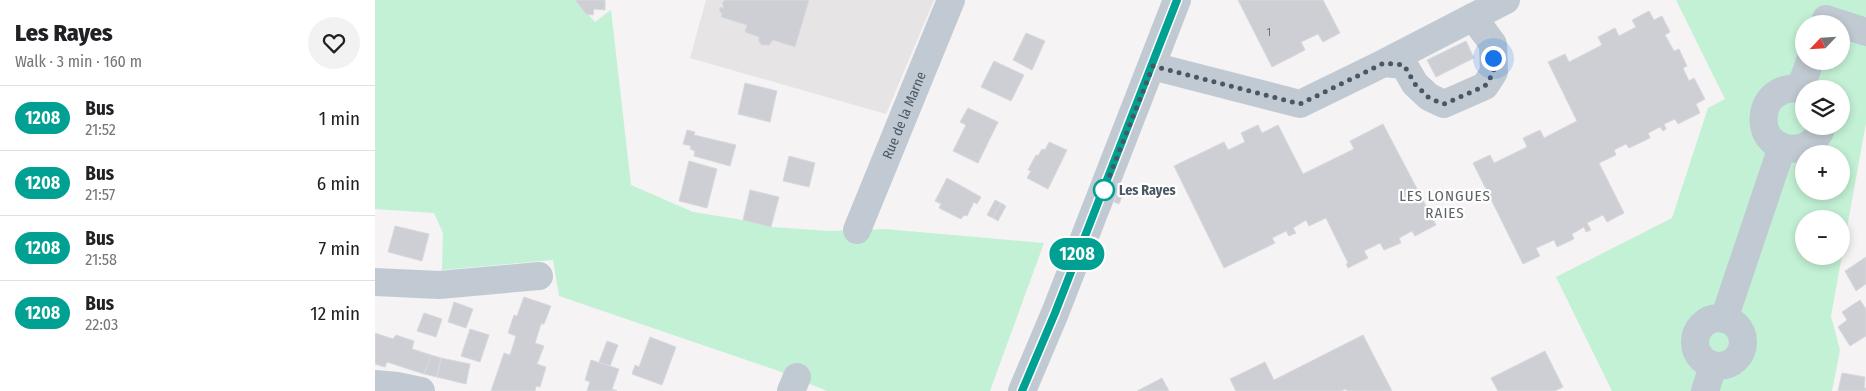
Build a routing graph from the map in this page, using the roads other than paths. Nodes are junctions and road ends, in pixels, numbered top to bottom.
1 (951, 0) edge
2 (1177, 0) edge
3 (1506, 0) edge
4 (1827, 14) edge
5 (1473, 17) junction
6 (1866, 32) edge
7 (1384, 63) junction
8 (1153, 66) junction
9 (1795, 89) edge
10 (1819, 135) edge
11 (1782, 147) junction
12 (857, 230) dead end
13 (539, 276) dead end
14 (375, 282) edge
15 (1709, 379) edge
16 (375, 384) edge
17 (421, 391) edge
18 (1022, 391) edge

1 - 12 street, Rue de la Marne
2 - 8 street
3 - 5 street
4 - 6 street
5 - 7 street
5 - 7 street
7 - 8 street
8 - 18 street
9 - 11 street
10 - 11 street
11 - 15 street
13 - 14 street
16 - 17 street

